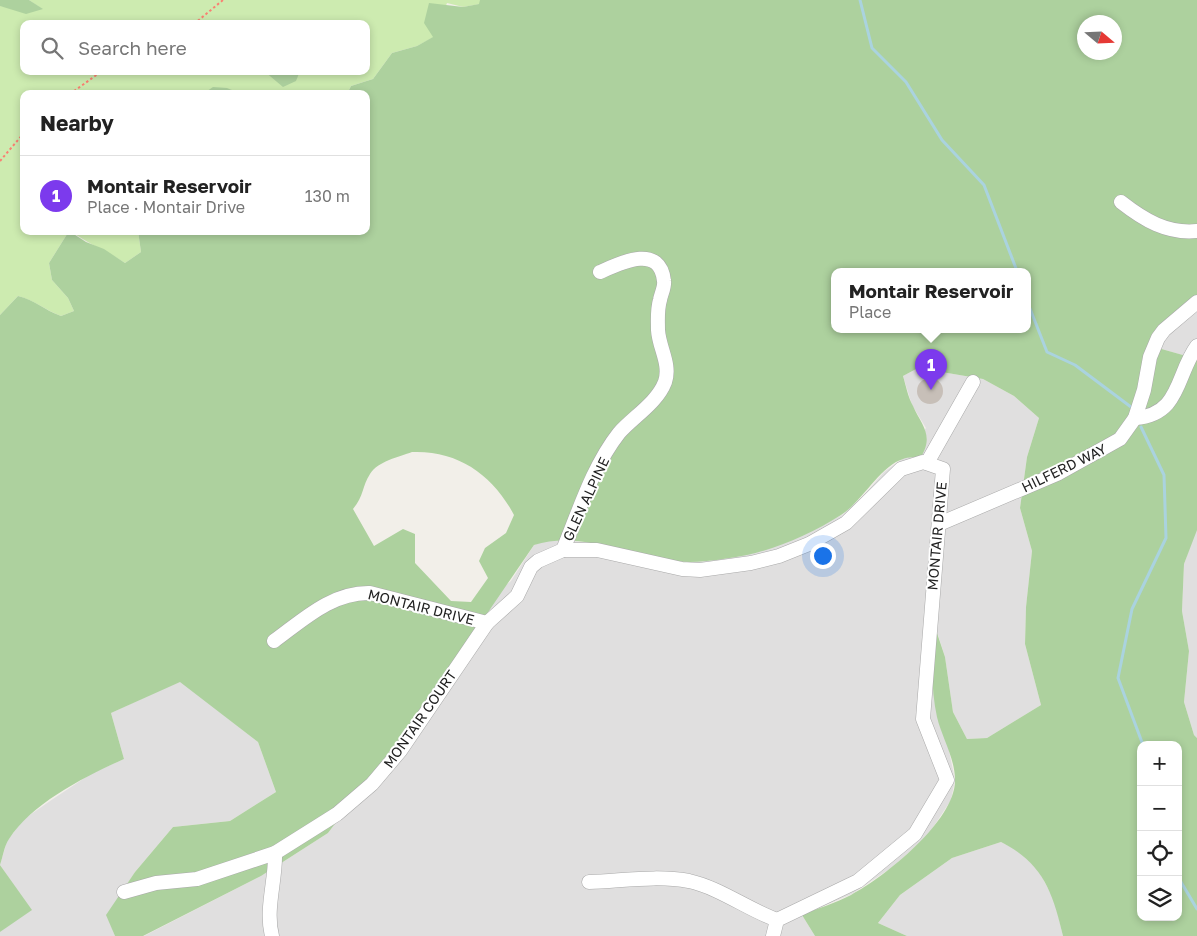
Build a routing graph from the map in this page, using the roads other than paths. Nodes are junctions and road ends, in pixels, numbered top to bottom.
1 (1121, 202) dead end
2 (1197, 231) edge
3 (600, 272) dead end
4 (1197, 302) edge
5 (1197, 346) edge
6 (973, 382) dead end
7 (1135, 418) junction
8 (928, 463) junction
9 (939, 524) junction
10 (562, 550) junction
11 (487, 623) junction
12 (274, 641) dead end
13 (275, 853) junction
14 (589, 882) dead end
15 (124, 892) dead end
16 (777, 920) junction
17 (272, 936) edge
18 (773, 936) edge

1 - 2 street
3 - 10 street, GLEN ALPINE
4 - 7 street, HILFERD WAY
5 - 7 street
6 - 8 street
7 - 9 street, HILFERD WAY
8 - 9 street, MONTAIR DRIVE
8 - 10 street, MONTAIR DRIVE
9 - 16 street, MONTAIR DRIVE
10 - 11 street, MONTAIR DRIVE
11 - 12 street, MONTAIR DRIVE
11 - 13 street, MONTAIR COURT
13 - 15 street, MONTAIR COURT
13 - 17 street
14 - 16 street
16 - 18 street

